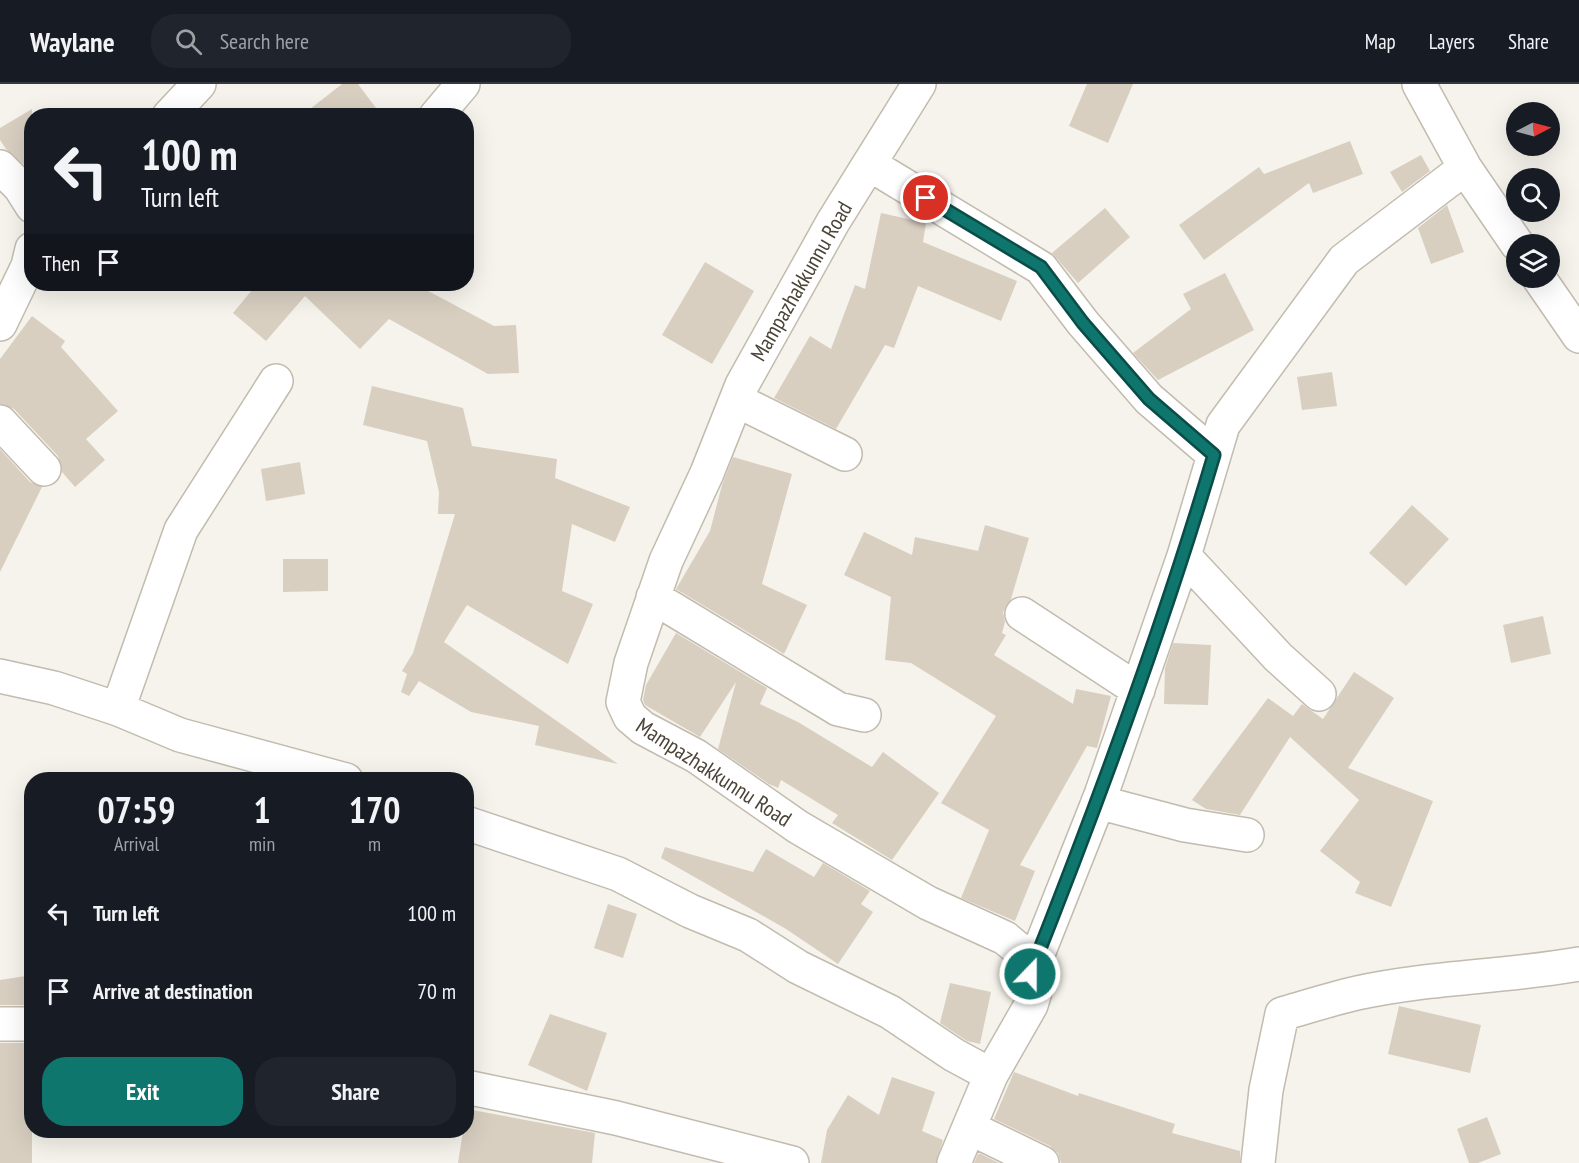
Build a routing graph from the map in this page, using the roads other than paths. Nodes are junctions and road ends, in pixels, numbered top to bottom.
1 (199, 84) edge
2 (463, 84) edge
3 (919, 84) edge
4 (1419, 84) edge
5 (176, 108) edge
6 (443, 108) edge
7 (869, 164) junction
8 (0, 166) edge
9 (1465, 168) junction
10 (24, 193) edge
11 (1510, 234) edge
12 (24, 274) edge
13 (1546, 288) edge
14 (0, 324) edge
15 (1579, 336) edge
16 (276, 381) dead end
17 (736, 400) junction
18 (0, 422) edge
19 (845, 454) dead end
20 (1214, 455) junction
21 (44, 469) dead end
22 (1184, 556) junction
23 (653, 597) junction
24 (1022, 614) dead end
25 (0, 676) edge
26 (1138, 690) junction
27 (1319, 694) dead end
28 (118, 709) junction
29 (864, 715) dead end
30 (316, 772) edge
31 (1098, 802) junction
32 (474, 826) edge
33 (1247, 835) dead end
34 (1579, 964) edge
35 (1030, 974) junction
36 (0, 1024) edge
37 (24, 1024) edge
38 (991, 1076) junction
39 (474, 1089) edge
40 (970, 1128) junction
41 (792, 1163) edge
42 (954, 1163) edge
43 (1042, 1163) edge
44 (1258, 1163) edge

1 - 5 street
2 - 6 street
3 - 7 street, Mampazhakkunnu Road
4 - 9 street
7 - 17 street, Mampazhakkunnu Road
7 - 20 street
8 - 10 street
9 - 11 street
9 - 20 street
12 - 14 street
13 - 15 street
16 - 28 street
17 - 19 street
17 - 23 street, Mampazhakkunnu Road
18 - 21 street
20 - 22 street
22 - 26 street
22 - 27 street
23 - 29 street
23 - 35 street, Mampazhakkunnu Road
24 - 26 street
25 - 28 street
26 - 31 street
28 - 30 street
31 - 33 street
31 - 35 street
32 - 38 street
34 - 44 street
35 - 38 street, Mampazhakkunnu Road
36 - 37 street
38 - 40 street, Mampazhakkunnu Road
39 - 41 street
40 - 42 street, Mampazhakkunnu Road
40 - 43 street

